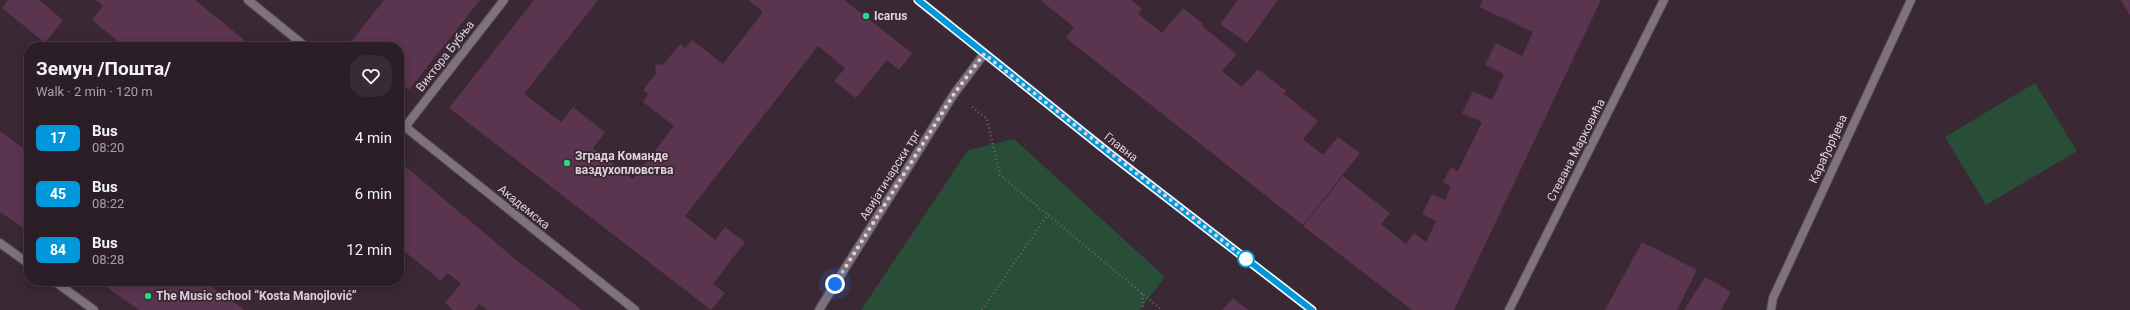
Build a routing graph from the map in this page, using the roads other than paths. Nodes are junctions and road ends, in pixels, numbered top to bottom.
1 (248, 0) edge
2 (504, 0) edge
3 (918, 0) edge
4 (1664, 0) edge
5 (1910, 0) edge
6 (300, 42) edge
7 (984, 54) junction
8 (404, 122) edge
9 (404, 126) edge
10 (0, 243) edge
11 (24, 260) edge
12 (61, 286) edge
13 (94, 310) edge
14 (635, 310) edge
15 (819, 310) edge
16 (1312, 310) edge
17 (1509, 310) edge
18 (1771, 310) edge

1 - 6 street
2 - 8 street, Виктора Бубња
3 - 7 main road, Главна
4 - 17 street, Стевана Марковића
5 - 18 street, Карађорђева
7 - 15 street, Авијатичарски трг
7 - 16 main road, Главна
9 - 14 street, Академска
10 - 11 street
12 - 13 street

